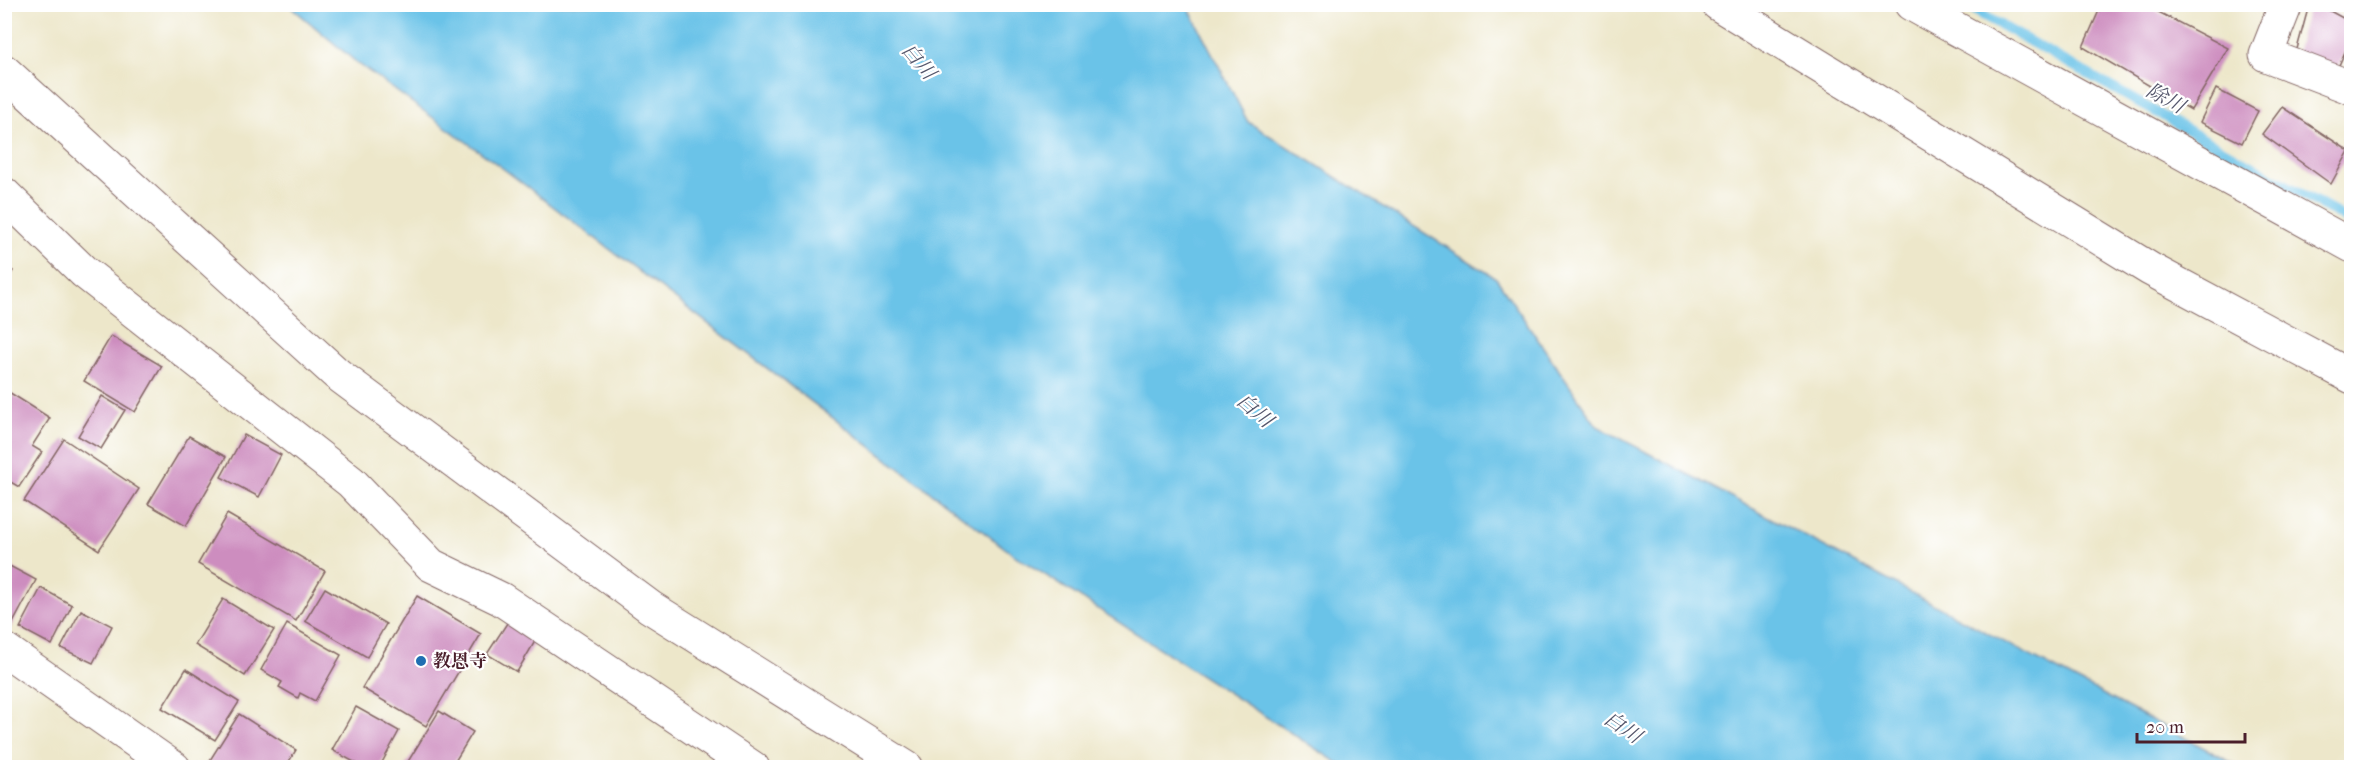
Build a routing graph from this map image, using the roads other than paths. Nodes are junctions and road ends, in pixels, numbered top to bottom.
1 (1718, 4) edge
2 (1911, 4) edge
3 (2286, 4) edge
4 (4, 71) edge
5 (2352, 88) edge
6 (4, 194) edge
7 (2352, 246) edge
8 (2352, 377) edge
9 (4, 649) edge
10 (174, 768) edge
11 (753, 768) edge
12 (908, 768) edge

1 - 8 street
2 - 7 street
3 - 5 street
4 - 12 street
6 - 11 street
9 - 10 street

